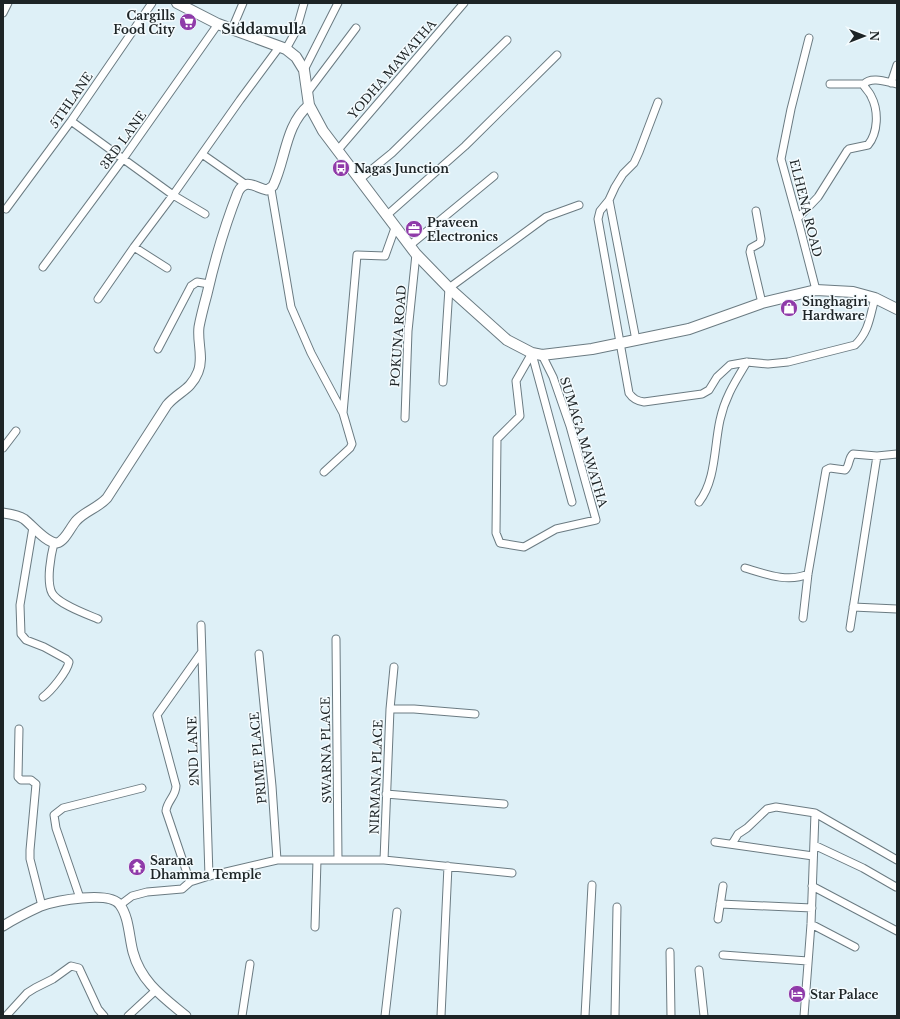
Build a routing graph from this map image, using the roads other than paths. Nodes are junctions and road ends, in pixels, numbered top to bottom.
1 (8, 3) edge
2 (152, 3) edge
3 (178, 3) edge
4 (243, 3) edge
5 (304, 3) edge
6 (338, 3) edge
7 (464, 3) edge
8 (3, 13) edge
9 (218, 24) junction
10 (356, 28) dead end
11 (232, 29) junction
12 (809, 38) dead end
13 (507, 40) dead end
14 (283, 48) junction
15 (557, 55) dead end
16 (897, 65) edge
17 (304, 70) junction
18 (894, 83) edge
19 (830, 84) dead end
20 (864, 84) junction
21 (306, 94) junction
22 (658, 102) dead end
23 (309, 105) junction
24 (71, 121) junction
25 (337, 150) junction
26 (202, 154) junction
27 (123, 159) junction
28 (494, 176) dead end
29 (360, 179) junction
30 (245, 184) junction
31 (271, 189) junction
32 (173, 195) junction
33 (609, 200) junction
34 (579, 205) dead end
35 (6, 209) dead end
36 (756, 211) dead end
37 (205, 214) dead end
38 (386, 216) junction
39 (798, 218) junction
40 (396, 228) junction
41 (409, 246) junction
42 (134, 247) junction
43 (416, 254) junction
44 (43, 268) dead end
45 (166, 268) dead end
46 (209, 284) junction
47 (449, 288) junction
48 (816, 290) junction
49 (875, 298) junction
50 (98, 299) dead end
51 (762, 303) junction
52 (897, 309) edge
53 (636, 340) junction
54 (621, 344) junction
55 (158, 349) dead end
56 (535, 354) junction
57 (747, 362) junction
58 (444, 382) dead end
59 (343, 413) junction
60 (405, 418) dead end
61 (16, 431) dead end
62 (3, 448) edge
63 (897, 454) edge
64 (877, 456) junction
65 (324, 472) dead end
66 (572, 502) dead end
67 (699, 502) dead end
68 (3, 513) edge
69 (33, 527) junction
70 (54, 543) junction
71 (745, 568) dead end
72 (808, 574) junction
73 (853, 607) junction
74 (897, 609) edge
75 (803, 618) dead end
76 (98, 619) dead end
77 (201, 625) dead end
78 (850, 628) dead end
79 (336, 639) dead end
80 (201, 653) junction
81 (259, 654) dead end
82 (394, 667) dead end
83 (43, 697) dead end
84 (390, 709) junction
85 (475, 714) dead end
86 (19, 729) dead end
87 (142, 788) dead end
88 (386, 794) junction
89 (504, 804) dead end
90 (815, 813) junction
91 (715, 842) dead end
92 (732, 844) junction
93 (814, 845) junction
94 (814, 856) junction
95 (277, 860) junction
96 (317, 860) junction
97 (338, 860) junction
98 (384, 860) junction
99 (897, 860) edge
100 (448, 866) junction
101 (512, 873) dead end
102 (208, 876) junction
103 (190, 882) junction
104 (592, 885) dead end
105 (723, 886) dead end
106 (812, 886) junction
107 (896, 887) dead end
108 (80, 898) junction
109 (720, 904) junction
110 (120, 905) junction
111 (42, 906) junction
112 (617, 907) dead end
113 (812, 908) junction
114 (397, 912) dead end
115 (718, 919) dead end
116 (5, 923) edge
117 (811, 924) junction
118 (315, 927) dead end
119 (897, 931) edge
120 (855, 947) dead end
121 (670, 952) dead end
122 (723, 955) dead end
123 (808, 961) junction
124 (250, 964) dead end
125 (698, 970) dead end
126 (155, 991) junction
127 (6, 1016) edge
128 (104, 1016) edge
129 (128, 1016) edge
130 (186, 1016) edge
131 (242, 1016) edge
132 (385, 1016) edge
133 (441, 1016) edge
134 (585, 1016) edge
135 (615, 1016) edge
136 (671, 1016) edge
137 (704, 1016) edge
138 (804, 1016) edge

1 - 8 street
2 - 24 street, 5THLANE
3 - 9 main road
4 - 11 street
5 - 14 street
6 - 17 street
7 - 25 street, YODHA MAWATHA
9 - 11 main road
9 - 27 street, 3RD LANE
10 - 21 street
11 - 14 main road
12 - 39 street, ELHENA ROAD
13 - 29 street
14 - 17 main road
14 - 26 street
15 - 38 street
16 - 18 street
17 - 21 main road
18 - 20 street
19 - 20 street
20 - 39 street
21 - 23 main road
22 - 33 street
23 - 25 main road
23 - 31 street
24 - 27 street
24 - 35 street, 5THLANE
25 - 29 main road
26 - 30 street
26 - 32 street
27 - 32 street
27 - 44 street, 3RD LANE
28 - 41 street
29 - 38 main road
30 - 31 street
30 - 46 street
31 - 59 street
32 - 37 street
32 - 42 street
33 - 53 street
33 - 54 street
34 - 47 street
36 - 51 street
38 - 40 main road
39 - 48 street, ELHENA ROAD
40 - 41 main road
40 - 59 street
41 - 43 main road
42 - 45 street
42 - 50 street
43 - 47 main road
43 - 60 street, POKUNA ROAD
46 - 55 street
46 - 70 street
47 - 56 main road
47 - 58 street
48 - 49 main road
48 - 51 main road
49 - 52 main road
49 - 57 street
51 - 53 main road
53 - 54 main road
54 - 56 main road
54 - 57 street
56 - 56 street, SUMAGA MAWATHA
56 - 66 street
57 - 67 street
59 - 65 street
61 - 62 street
63 - 64 street
64 - 72 street
64 - 73 street
68 - 69 street
69 - 70 street
69 - 83 street
70 - 76 street
71 - 72 street
72 - 75 street
73 - 74 street
73 - 78 street
77 - 80 street, 2ND LANE
79 - 97 street, SWARNA PLACE
80 - 102 street, 2ND LANE
80 - 103 street
81 - 95 street, PRIME PLACE
82 - 84 street
84 - 85 street, NIRMANA PLACE
84 - 88 street, NIRMANA PLACE
86 - 111 street
87 - 108 street
88 - 89 street
88 - 98 street, NIRMANA PLACE
90 - 92 street
90 - 93 street
90 - 99 street
91 - 92 street
92 - 94 street
93 - 94 street
93 - 107 street
94 - 106 street
95 - 96 street
95 - 102 street
96 - 97 street
96 - 118 street
97 - 98 street
98 - 100 street
100 - 101 street
100 - 133 street
102 - 103 street
103 - 110 street
104 - 134 street
105 - 109 street
106 - 113 street
106 - 119 street
108 - 110 street
108 - 111 street
109 - 113 street
109 - 115 street
110 - 126 street
111 - 116 street
112 - 135 street
113 - 117 street
114 - 132 street
117 - 120 street
117 - 123 street
121 - 136 street
122 - 123 street
123 - 138 street
124 - 131 street
125 - 137 street
126 - 129 street
126 - 130 street
127 - 128 street

